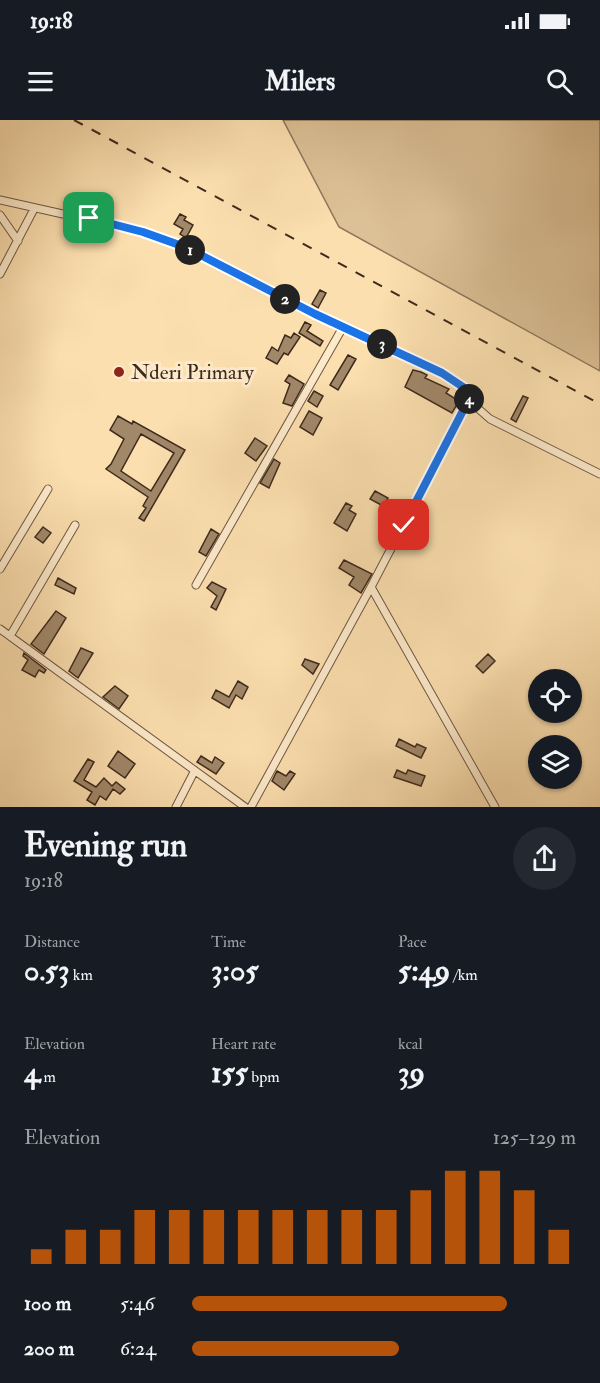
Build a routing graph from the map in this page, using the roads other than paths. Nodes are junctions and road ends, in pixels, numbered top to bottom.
1 (0, 200) edge
2 (34, 209) junction
3 (0, 215) edge
4 (18, 241) junction
5 (0, 274) edge
6 (343, 327) junction
7 (469, 399) junction
8 (600, 474) edge
9 (48, 489) dead end
10 (75, 525) dead end
11 (0, 569) edge
12 (196, 585) dead end
13 (371, 587) junction
14 (0, 629) edge
15 (10, 636) junction
16 (194, 772) junction
17 (176, 807) edge
18 (245, 807) edge
19 (251, 807) edge
20 (495, 807) edge

1 - 2 street
2 - 4 street
2 - 6 street
3 - 4 street
4 - 5 street
6 - 7 street
6 - 12 street
7 - 8 street
7 - 13 street
9 - 11 street
10 - 15 street
13 - 19 street
13 - 20 street
14 - 15 street
15 - 16 street
16 - 17 street
16 - 18 street

